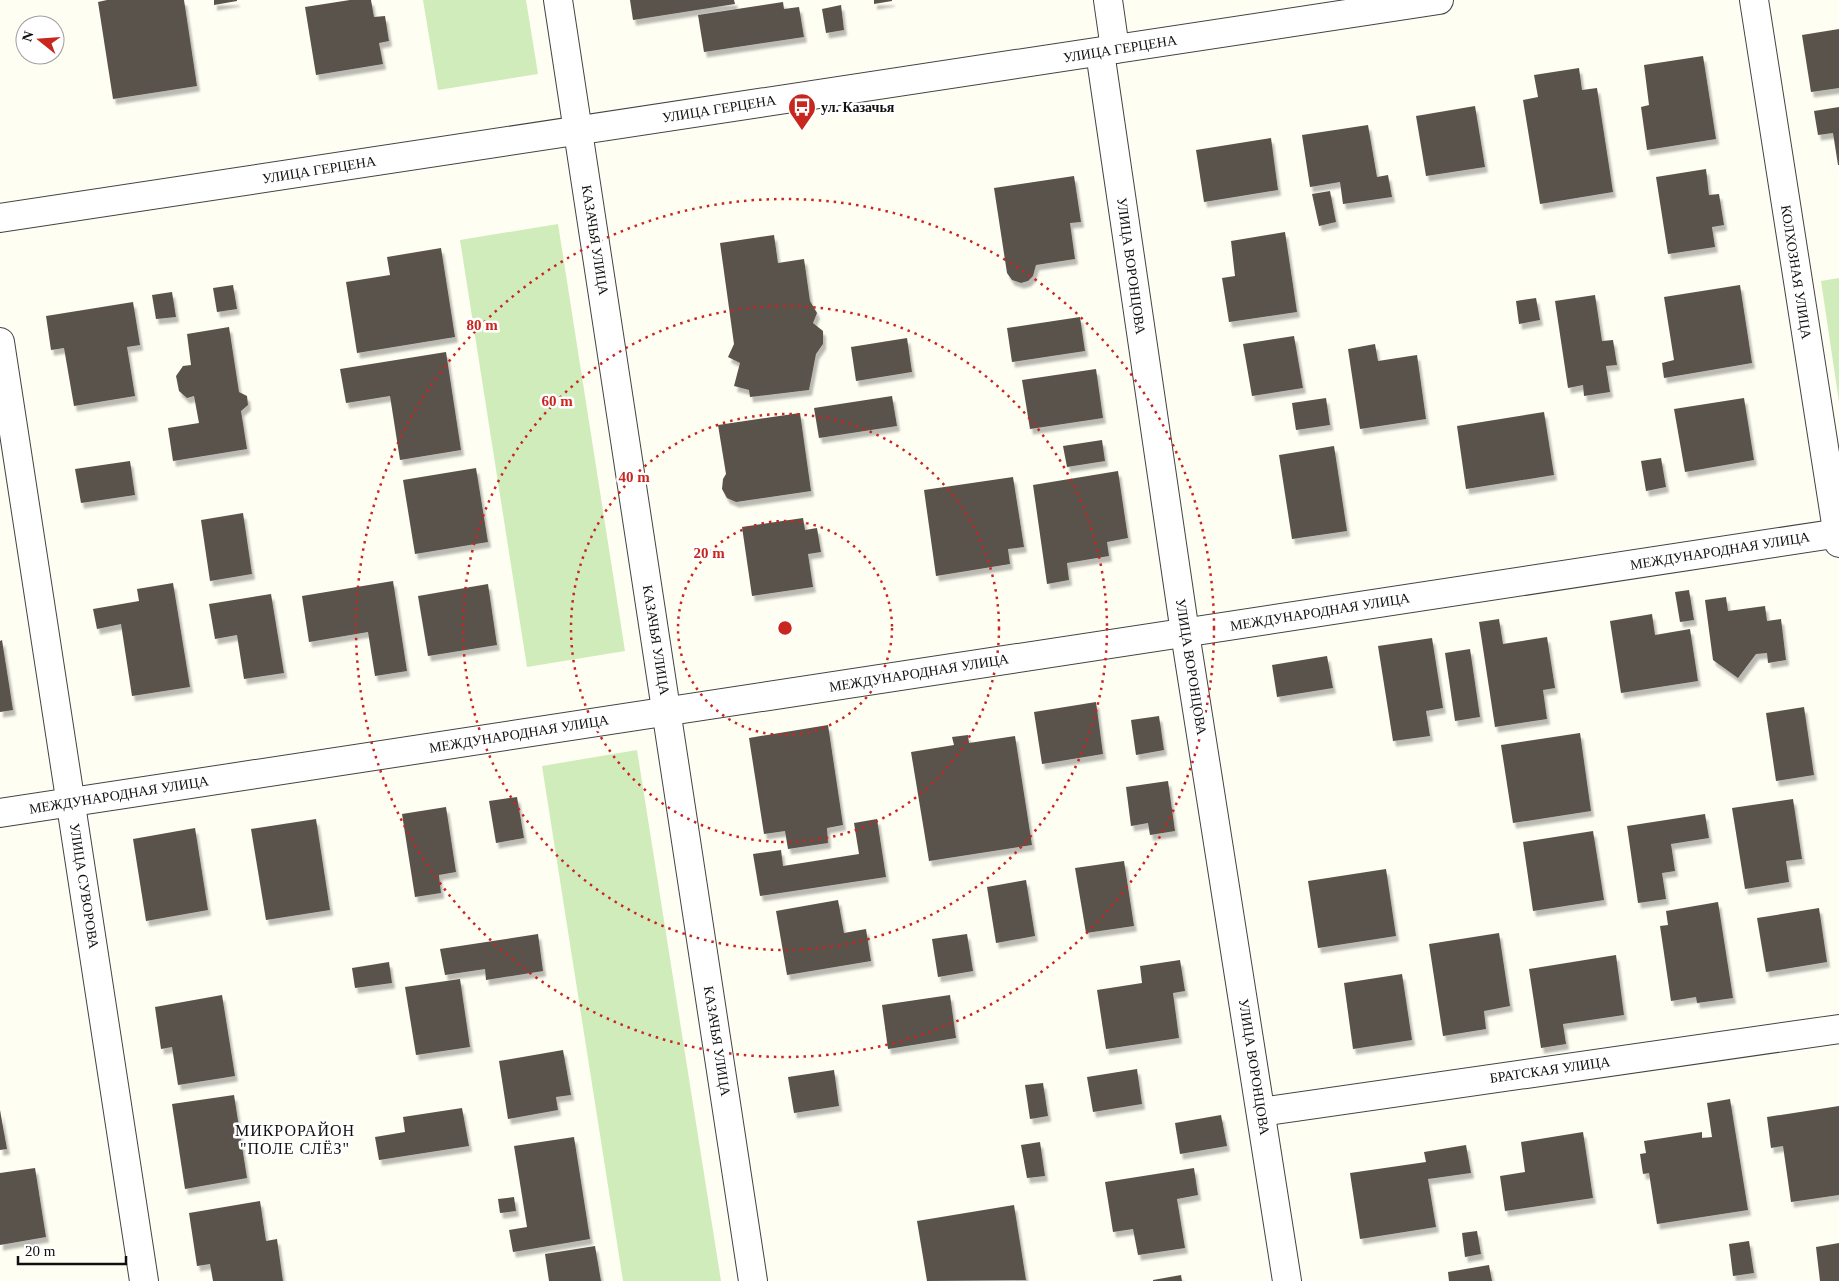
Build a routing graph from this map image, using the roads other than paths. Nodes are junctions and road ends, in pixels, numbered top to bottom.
1 (558, 0) edge
2 (1108, 0) edge
3 (1438, 0) edge
4 (1754, 0) edge
5 (1107, 50) junction
6 (578, 130) junction
7 (0, 218) edge
8 (0, 342) edge
9 (1838, 537) edge
10 (1185, 633) junction
11 (667, 712) junction
12 (71, 802) junction
13 (0, 813) edge
14 (1839, 1029) edge
15 (1261, 1112) junction
16 (144, 1281) edge
17 (753, 1281) edge
18 (1287, 1281) edge

1 - 6 street, КАЗАЧЬЯ УЛИЦА
2 - 5 street, УЛИЦА ВОРОНЦОВА
3 - 5 street, УЛИЦА ГЕРЦЕНА
4 - 9 street, КОЛХОЗНАЯ УЛИЦА
5 - 6 street, УЛИЦА ГЕРЦЕНА
5 - 10 street, УЛИЦА ВОРОНЦОВА
6 - 7 street, УЛИЦА ГЕРЦЕНА
6 - 11 street, КАЗАЧЬЯ УЛИЦА
8 - 12 street, УЛИЦА СУВОРОВА
9 - 10 street, МЕЖДУНАРОДНАЯ УЛИЦА
10 - 11 street, МЕЖДУНАРОДНАЯ УЛИЦА
10 - 15 street, УЛИЦА ВОРОНЦОВА
11 - 12 street, МЕЖДУНАРОДНАЯ УЛИЦА
11 - 17 street, КАЗАЧЬЯ УЛИЦА
12 - 13 street, МЕЖДУНАРОДНАЯ УЛИЦА
12 - 16 street, УЛИЦА СУВОРОВА
14 - 15 street, БРАТСКАЯ УЛИЦА
15 - 18 street, УЛИЦА ВОРОНЦОВА

